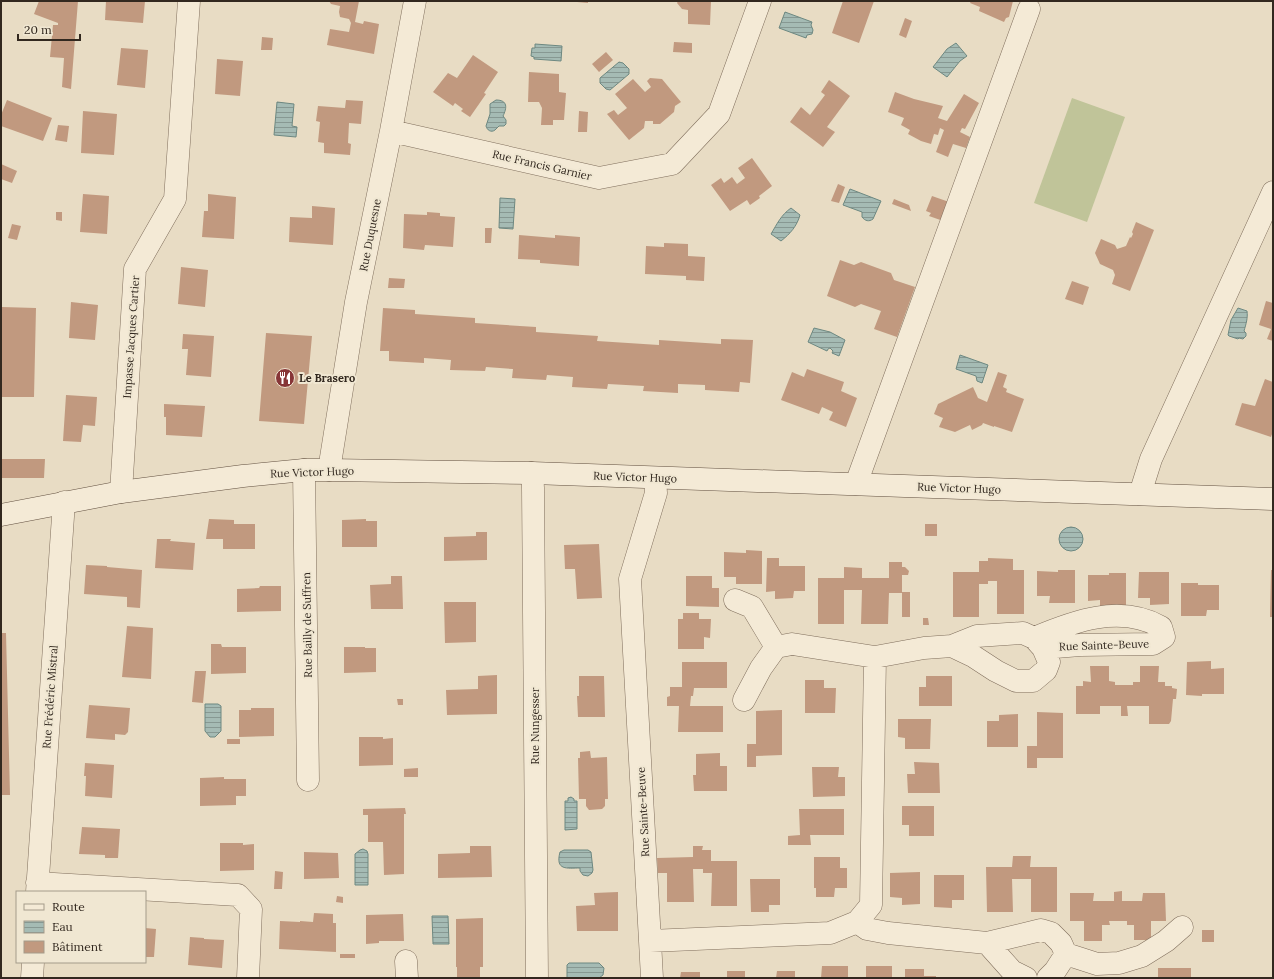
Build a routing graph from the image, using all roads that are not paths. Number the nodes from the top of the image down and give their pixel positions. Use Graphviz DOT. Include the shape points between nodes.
graph roads {
  1 [pos="189,1"];
  2 [pos="415,1"];
  3 [pos="760,1"];
  4 [pos="1029,9"];
  5 [pos="391,131"];
  6 [pos="1273,192"];
  7 [pos="304,470"];
  8 [pos="328,470"];
  9 [pos="532,473"];
  10 [pos="655,478"];
  11 [pos="856,484"];
  12 [pos="121,492"];
  13 [pos="1140,494"];
  14 [pos="1273,499"];
  15 [pos="64,502"];
  16 [pos="1,515"];
  17 [pos="735,600"];
  18 [pos="952,646"];
  19 [pos="776,647"];
  20 [pos="875,657"];
  21 [pos="744,700"];
  22 [pos="308,780"];
  23 [pos="37,887"];
  24 [pos="138,891"];
  25 [pos="146,891"];
  26 [pos="857,922"];
  27 [pos="1182,927"];
  28 [pos="650,941"];
  29 [pos="986,943"];
  30 [pos="1066,954"];
  31 [pos="33,963"];
  32 [pos="32,978"];
  33 [pos="248,978"];
  34 [pos="537,978"];
  35 [pos="652,978"];
  36 [pos="1026,978"];
  37 [pos="1048,978"];
  1 -- 12 [label="street, Impasse Jacques Cartier" via="175,199 135,269"];
  2 -- 5 [label="street, Rue Duquesne"];
  3 -- 5 [label="street, Rue Francis Garnier" via="719,114 672,164 599,178"];
  4 -- 11 [label="street"];
  5 -- 8 [label="street, Rue Duquesne" via="356,302"];
  6 -- 13 [label="street" via="1151,459"];
  7 -- 8 [label="street, Rue Victor Hugo"];
  7 -- 12 [label="street, Rue Victor Hugo"];
  7 -- 22 [label="street, Rue Bailly de Suffren"];
  8 -- 9 [label="street, Rue Victor Hugo"];
  9 -- 10 [label="street, Rue Victor Hugo"];
  9 -- 34 [label="street, Rue Nungesser"];
  10 -- 11 [label="street, Rue Victor Hugo"];
  10 -- 28 [label="street, Rue Sainte-Beuve" via="656,493 630,579"];
  11 -- 13 [label="street, Rue Victor Hugo"];
  12 -- 15 [label="street, Rue Victor Hugo"];
  13 -- 14 [label="street, Rue Victor Hugo"];
  15 -- 16 [label="street, Rue Victor Hugo"];
  15 -- 23 [label="street, Rue Frédéric Mistral"];
  17 -- 19 [label="street" via="752,607"];
  18 -- 18 [label="street, Rue Sainte-Beuve" via="1016,681 1033,681 1046,670 1049,662 1039,643 1023,632 978,636"];
  18 -- 20 [label="street, Rue Sainte-Beuve"];
  19 -- 20 [label="street, Rue Sainte-Beuve" via="792,644"];
  19 -- 21 [label="street"];
  20 -- 26 [label="street" via="871,905"];
  23 -- 24 [label="street"];
  25 -- 33 [label="street" via="238,895 251,909"];
  26 -- 28 [label="street" via="830,933"];
  26 -- 29 [label="street" via="867,929 888,933"];
  27 -- 30 [label="street" via="1142,956 1119,962 1097,964"];
  28 -- 35 [label="street, Rue Sainte-Beuve"];
  29 -- 30 [label="street" via="1041,930 1052,933"];
  29 -- 36 [label="street" via="1012,971"];
  30 -- 37 [label="street" via="1056,971"];
  31 -- 32 [label="street"];
}
